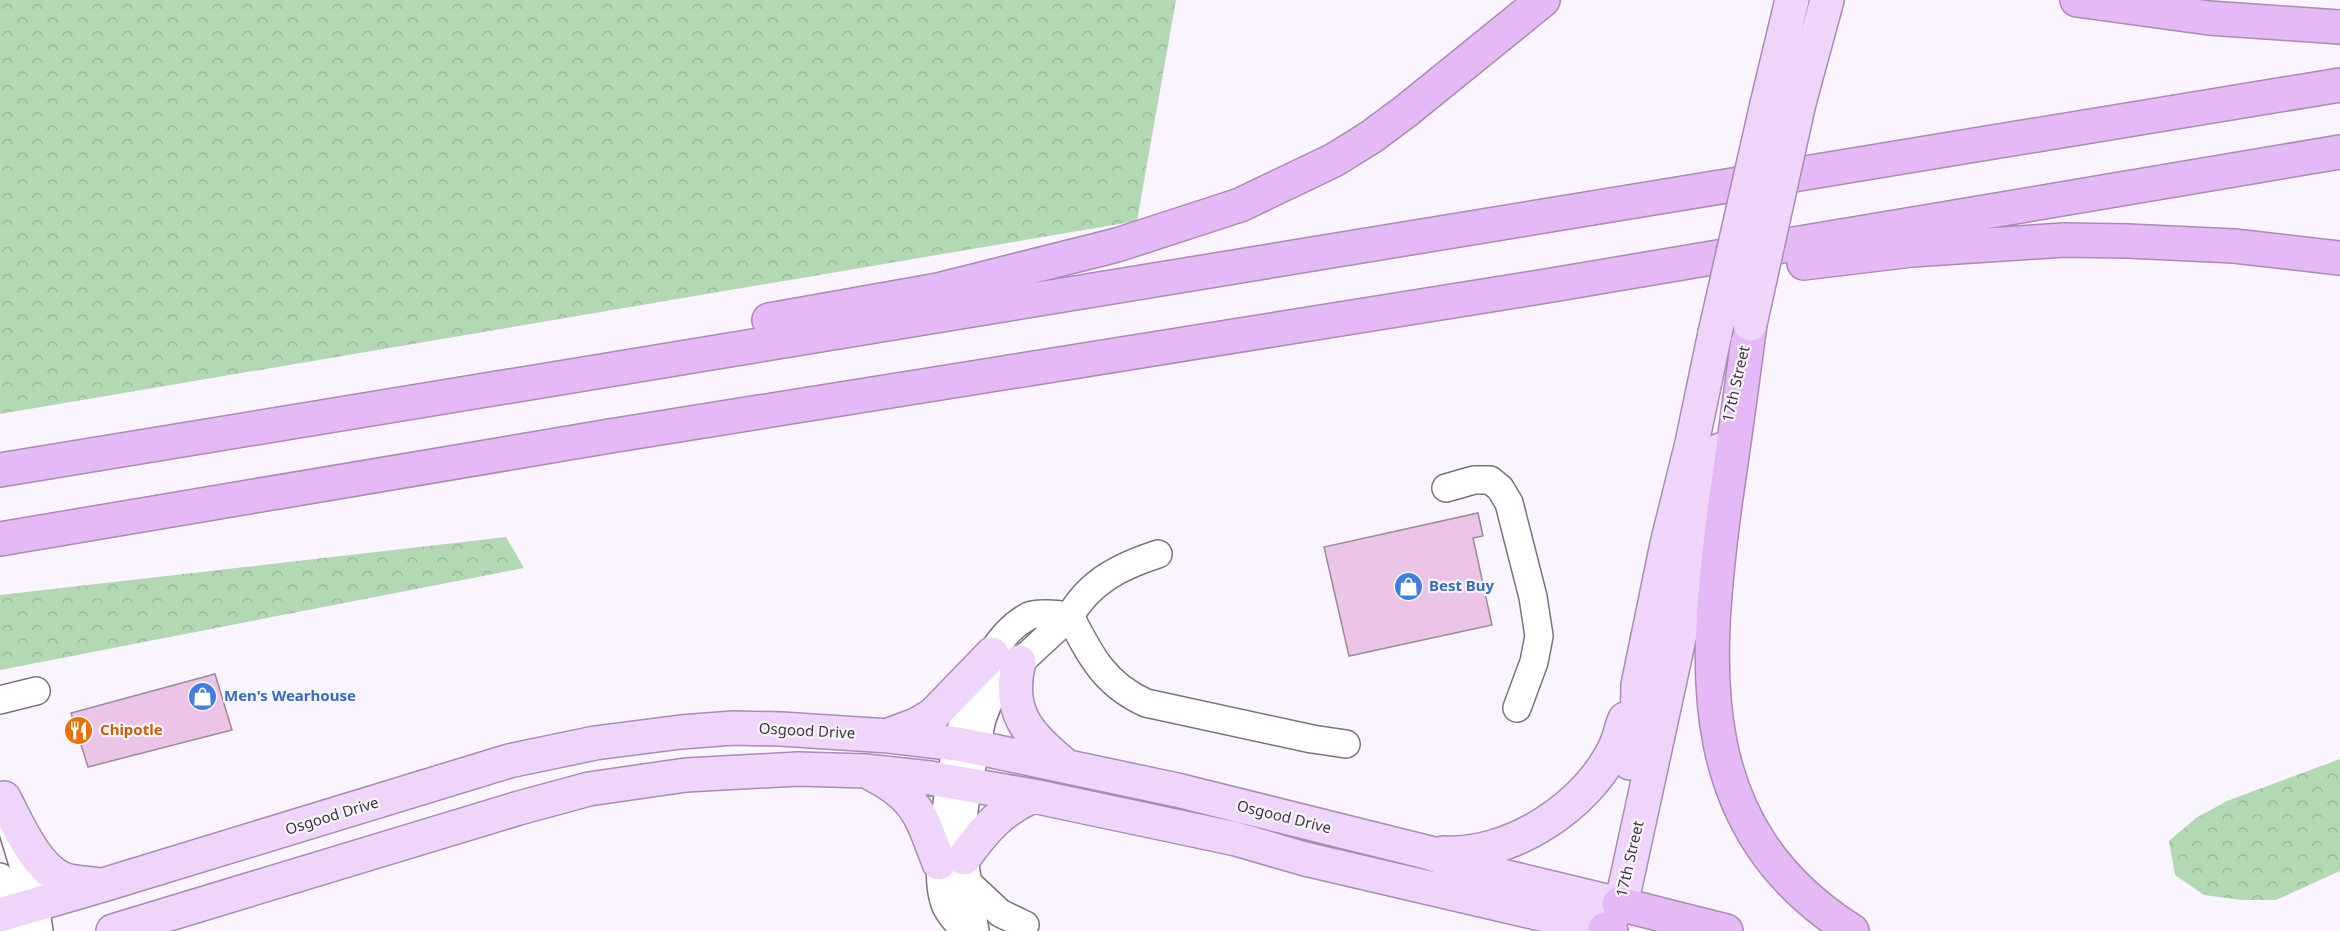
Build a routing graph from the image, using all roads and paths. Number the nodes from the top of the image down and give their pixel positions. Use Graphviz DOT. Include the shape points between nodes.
graph roads {
  1 [pos="1528,0"];
  2 [pos="1543,0"];
  3 [pos="1792,0"];
  4 [pos="1827,0"];
  5 [pos="2077,0"];
  6 [pos="2123,0"];
  7 [pos="2154,10"];
  8 [pos="2340,27"];
  9 [pos="1440,82"];
  10 [pos="2340,85"];
  11 [pos="1783,104"];
  12 [pos="2340,152"];
  13 [pos="2340,258"];
  14 [pos="1546,286"];
  15 [pos="1750,324"];
  16 [pos="261,427"];
  17 [pos="0,470"];
  18 [pos="1446,488"];
  19 [pos="0,539"];
  20 [pos="1158,554"];
  21 [pos="1070,615"];
  22 [pos="1005,658"];
  23 [pos="1638,686"];
  24 [pos="36,691"];
  25 [pos="0,700"];
  26 [pos="1516,708"];
  27 [pos="889,736"];
  28 [pos="1346,744"];
  29 [pos="967,746"];
  30 [pos="1069,768"];
  31 [pos="865,771"];
  32 [pos="959,783"];
  33 [pos="2,792"];
  34 [pos="1033,796"];
  35 [pos="1430,853"];
  36 [pos="957,868"];
  37 [pos="0,877"];
  38 [pos="103,885"];
  39 [pos="945,903"];
  40 [pos="1609,916"];
  41 [pos="20,919"];
  42 [pos="1017,928"];
  43 [pos="113,931"];
  44 [pos="935,931"];
  45 [pos="965,931"];
  46 [pos="975,931"];
  47 [pos="1726,931"];
  48 [pos="1852,931"];
  1 -- 9 [label="highway"];
  2 -- 9 [label="highway"];
  3 -- 11 [label="main road, 17th Street"];
  4 -- 11 [label="main road, 17th Street"];
  5 -- 7 [label="highway"];
  6 -- 7 [label="highway"];
  7 -- 8 [label="highway" via="2261,23"];
  9 -- 16 [label="highway" via="1334,160 1240,205 1117,245 938,290 446,382"];
  10 -- 16 [label="highway"];
  11 -- 15 [label="main road, 17th Street, bridge"];
  11 -- 23 [label="main road, 17th Street, bridge" via="1715,333"];
  12 -- 14 [label="highway"];
  13 -- 14 [label="highway" via="2234,246 2064,240 1912,250"];
  14 -- 19 [label="highway" via="610,436"];
  15 -- 40 [label="main road, 17th Street" via="1627,875"];
  15 -- 48 [label="highway" via="1714,590 1715,719 1731,786 1768,857 1805,897"];
  16 -- 17 [label="highway"];
  18 -- 26 [label="lane" via="1490,480 1509,503 1539,636 1534,662"];
  20 -- 21 [label="lane" via="1131,563 1100,581 1080,598"];
  21 -- 22 [label="lane" via="1031,615 1012,630"];
  21 -- 28 [label="lane" via="1095,662 1126,694 1146,703"];
  22 -- 27 [label="main road" via="933,715"];
  22 -- 29 [label="lane" via="1004,677"];
  22 -- 30 [label="main road" via="1014,681 1018,712 1027,729"];
  23 -- 35 [label="main road" via="1616,746 1572,802 1554,817 1511,842 1456,854"];
  23 -- 40 [label="main road, 17th Street" via="1637,733"];
  24 -- 25 [label="lane"];
  27 -- 29 [label="main road, Osgood Drive"];
  27 -- 38 [label="main road, Osgood Drive" via="733,728 595,743 509,761"];
  29 -- 30 [label="main road, Osgood Drive"];
  29 -- 32 [label="lane"];
  30 -- 35 [label="main road, Osgood Drive" via="1177,790"];
  31 -- 32 [label="main road"];
  31 -- 36 [label="main road" via="894,785 910,801 925,828"];
  31 -- 43 [label="main road" via="737,771 589,789"];
  32 -- 34 [label="main road"];
  32 -- 36 [label="lane"];
  33 -- 38 [label="main road" via="29,843 50,870 65,880"];
  33 -- 41 [label="lane"];
  34 -- 36 [label="main road" via="1002,813 978,837"];
  34 -- 40 [label="main road" via="1236,839 1305,859"];
  35 -- 40 [label="main road, Osgood Drive"];
  36 -- 39 [label="lane"];
  36 -- 42 [label="lane"];
  36 -- 46 [label="lane"];
  37 -- 41 [label="lane"];
  38 -- 41 [label="main road, Osgood Drive"];
  39 -- 44 [label="lane"];
  39 -- 45 [label="lane"];
  40 -- 47 [label="highway"];
}
